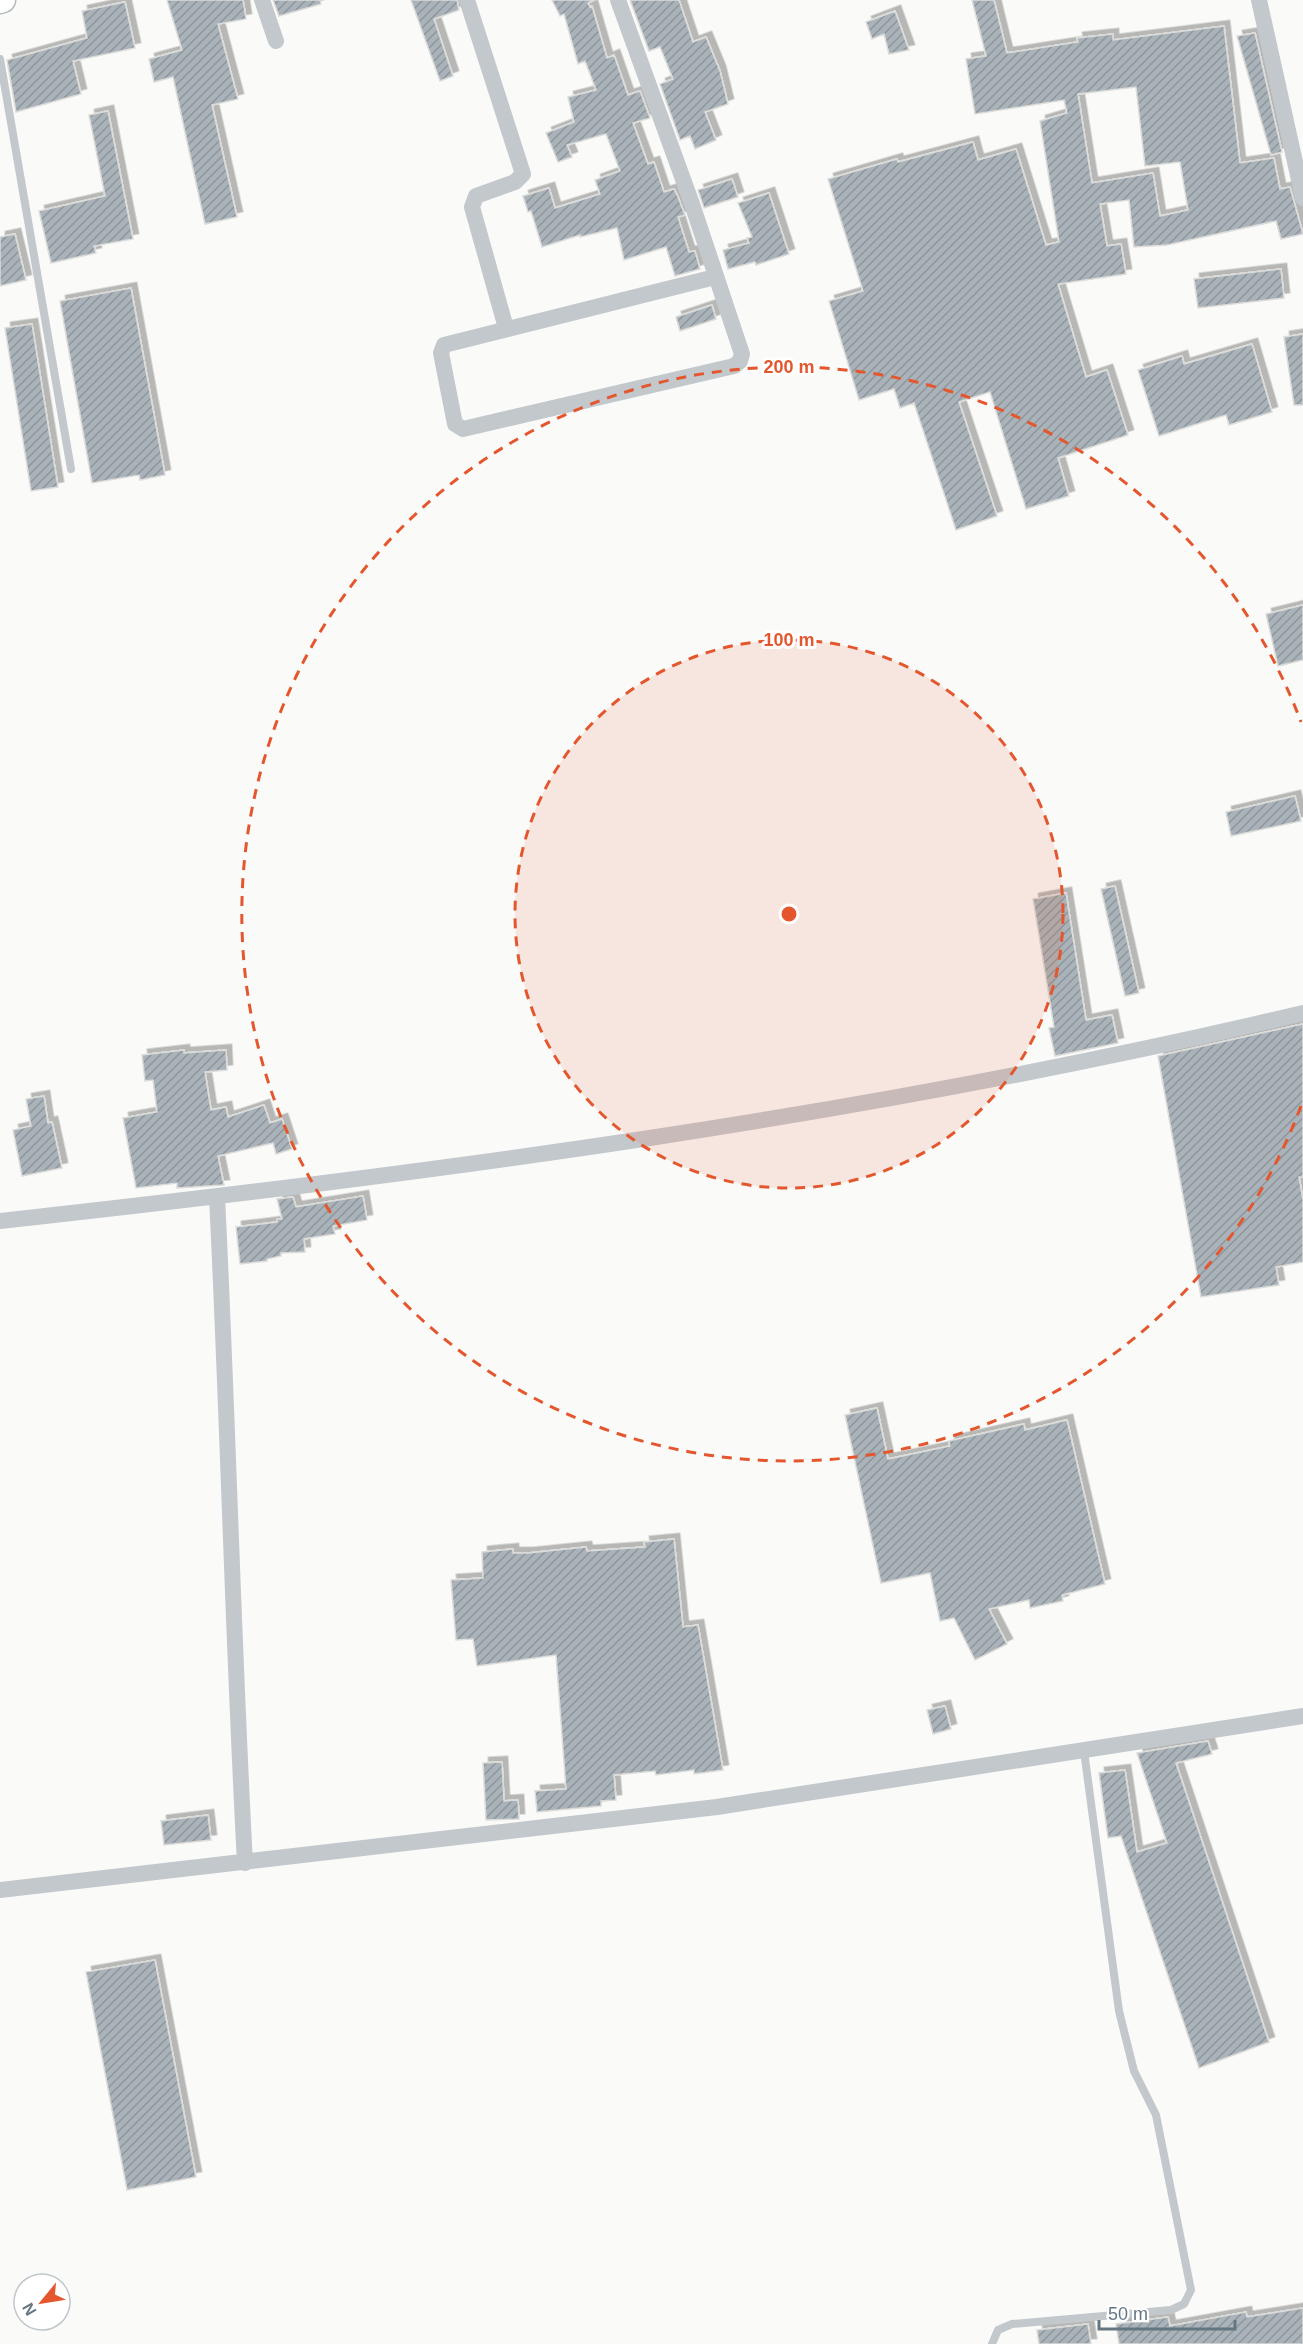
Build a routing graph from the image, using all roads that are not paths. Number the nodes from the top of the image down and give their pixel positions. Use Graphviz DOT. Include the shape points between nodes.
graph roads {
  1 [pos="262,0"];
  2 [pos="467,0"];
  3 [pos="618,0"];
  4 [pos="1259,0"];
  5 [pos="276,41"];
  6 [pos="0,59"];
  7 [pos="1303,198"];
  8 [pos="715,277"];
  9 [pos="506,328"];
  10 [pos="71,469"];
  11 [pos="1303,1013"];
  12 [pos="217,1197"];
  13 [pos="0,1221"];
  14 [pos="1303,1716"];
  15 [pos="1084,1751"];
  16 [pos="245,1863"];
  17 [pos="0,1890"];
  18 [pos="992,2344"];
  1 -- 5 [label="street"];
  2 -- 9 [label="street" via="523,174 515,182 476,196 472,207"];
  3 -- 8 [label="street"];
  4 -- 7 [label="street"];
  6 -- 10 [label="lane"];
  8 -- 9 [label="street"];
  8 -- 9 [label="street" via="742,354 741,362 458,428 441,353 444,345"];
  11 -- 12 [label="street" via="832,1110"];
  12 -- 13 [label="street"];
  12 -- 16 [label="street"];
  14 -- 15 [label="street"];
  15 -- 16 [label="street" via="717,1807"];
  15 -- 18 [label="lane" via="1119,2012 1134,2072 1156,2115 1191,2290 1184,2304 1171,2310 1012,2324 998,2330"];
  16 -- 17 [label="street"];
}
